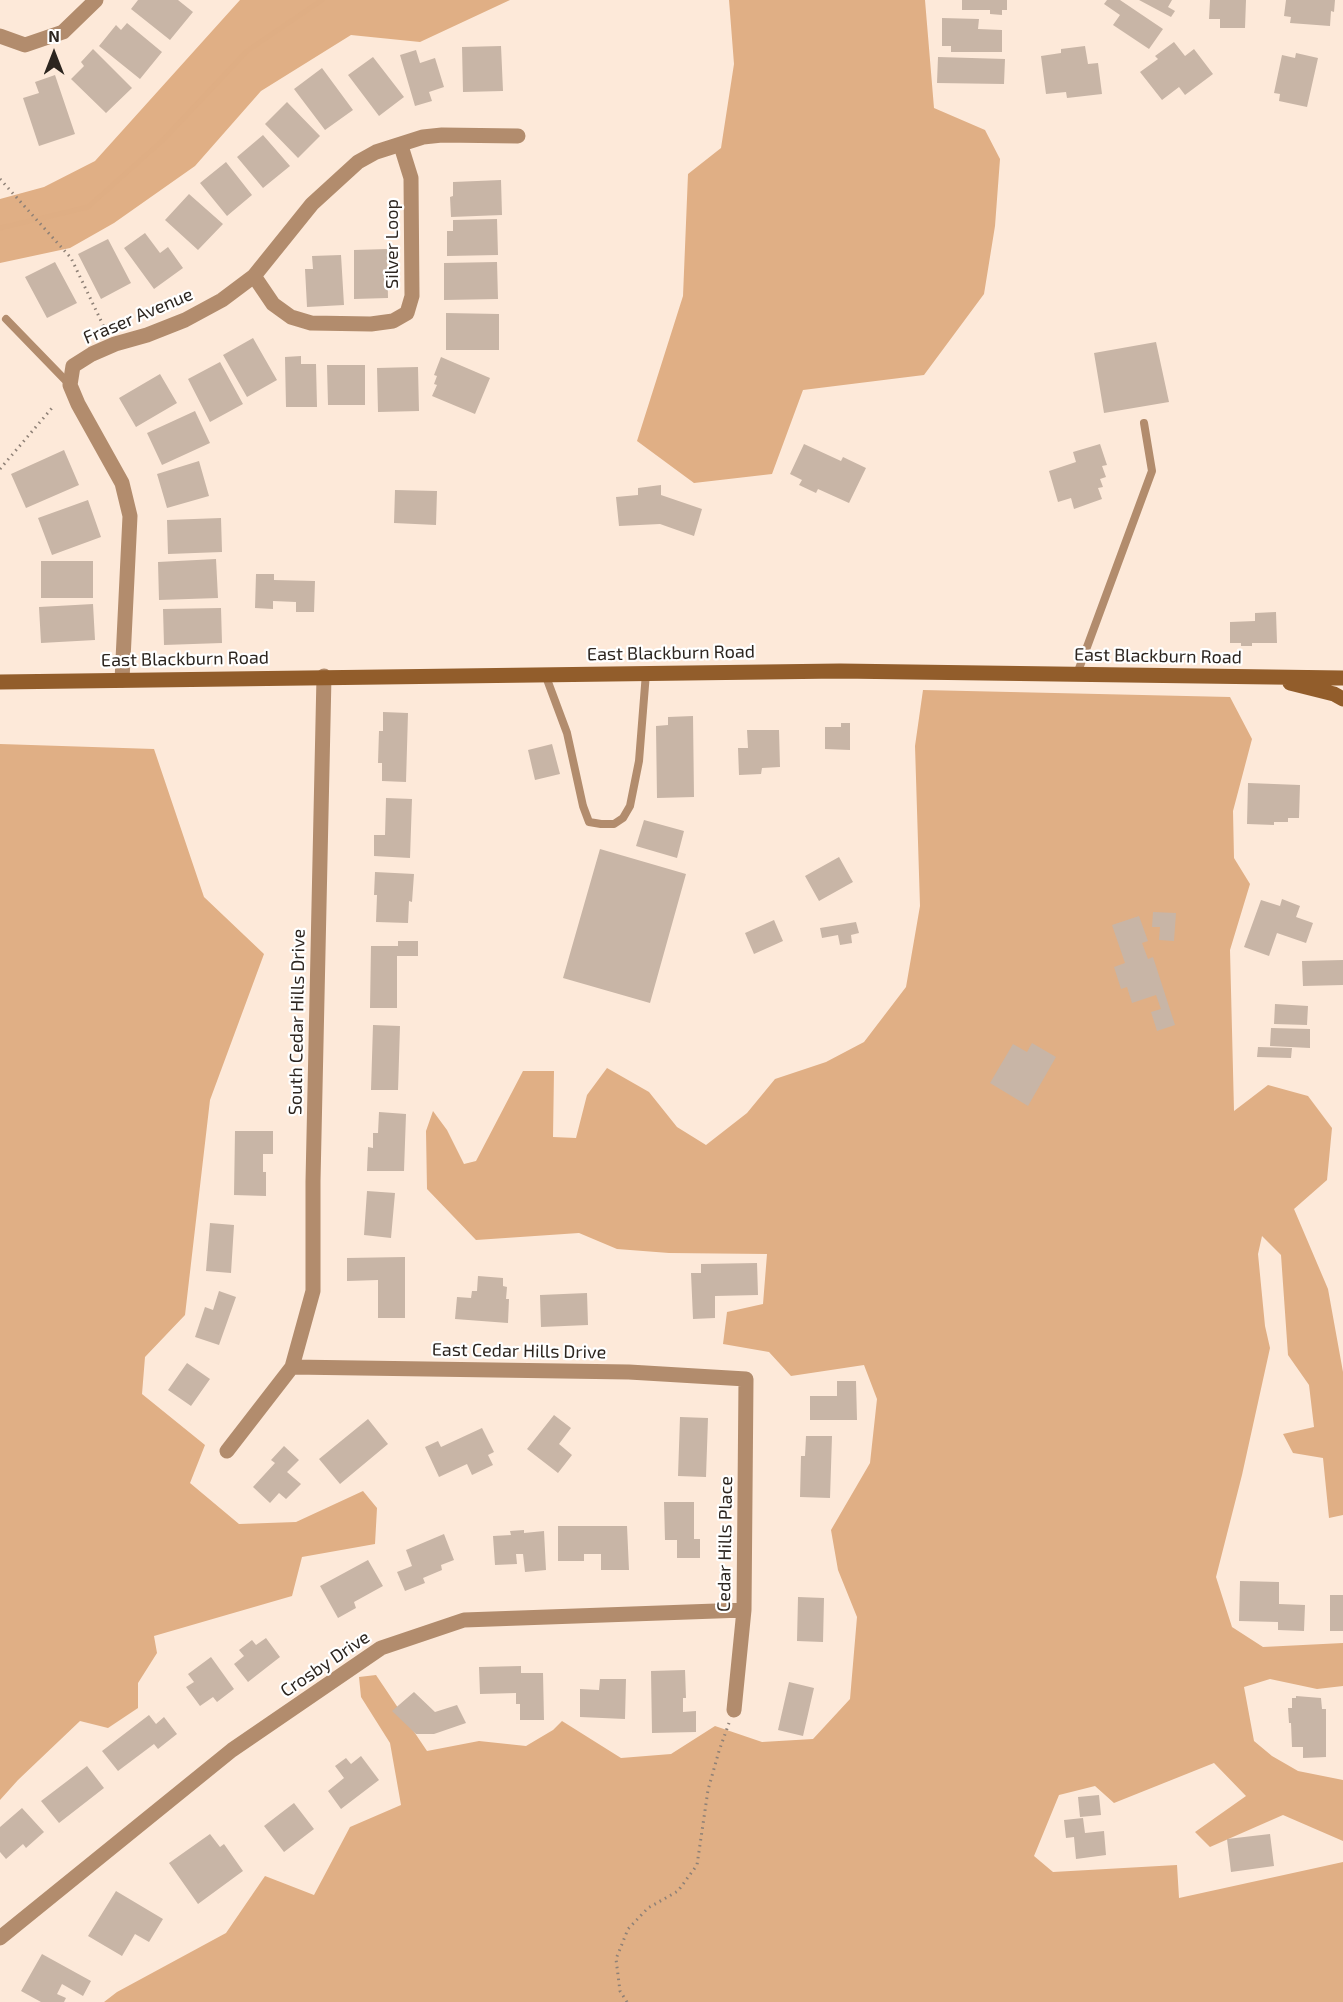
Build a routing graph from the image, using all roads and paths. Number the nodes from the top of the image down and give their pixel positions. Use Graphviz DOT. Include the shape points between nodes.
graph roads {
  1 [pos="96,0"];
  2 [pos="0,36"];
  3 [pos="518,136"];
  4 [pos="400,146"];
  5 [pos="0,179"];
  6 [pos="254,276"];
  7 [pos="6,319"];
  8 [pos="104,327"];
  9 [pos="70,385"];
  10 [pos="52,408"];
  11 [pos="1144,423"];
  12 [pos="0,469"];
  13 [pos="646,673"];
  14 [pos="545,674"];
  15 [pos="1077,674"];
  16 [pos="324,676"];
  17 [pos="1267,677"];
  18 [pos="1343,678"];
  19 [pos="122,680"];
  20 [pos="0,682"];
  21 [pos="1343,699"];
  22 [pos="292,1366"];
  23 [pos="746,1379"];
  24 [pos="227,1451"];
  25 [pos="744,1610"];
  26 [pos="734,1710"];
  27 [pos="0,1938"];
  28 [pos="627,2002"];
  1 -- 2 [label="street" via="63,32 25,45"];
  3 -- 4 [label="street, Fraser Avenue" via="442,135"];
  4 -- 6 [label="street, Fraser Avenue" via="358,162 312,204"];
  4 -- 6 [label="street, Silver Loop" via="411,178 412,296 407,313 393,321 371,324 311,323 291,317 273,304"];
  5 -- 8 [label="path" via="71,258"];
  6 -- 9 [label="street, Fraser Avenue" via="222,300 185,320 92,354 74,366"];
  7 -- 9 [label="lane"];
  9 -- 19 [label="street" via="122,483 130,516"];
  10 -- 12 [label="path"];
  11 -- 15 [label="lane" via="1152,471"];
  13 -- 14 [label="street, East Blackburn Road"];
  13 -- 14 [label="lane" via="639,760 630,806 614,824 589,822 567,733"];
  13 -- 15 [label="street, East Blackburn Road" via="840,670"];
  14 -- 16 [label="street, East Blackburn Road"];
  15 -- 17 [label="street, East Blackburn Road"];
  16 -- 19 [label="street, East Blackburn Road"];
  16 -- 22 [label="street, South Cedar Hills Drive" via="314,1291"];
  17 -- 18 [label="street, East Blackburn Road"];
  17 -- 21 [label="street"];
  19 -- 20 [label="street, East Blackburn Road"];
  22 -- 23 [label="street, East Cedar Hills Drive" via="629,1372"];
  22 -- 24 [label="street"];
  23 -- 25 [label="street, Cedar Hills Place"];
  25 -- 26 [label="street, Cedar Hills Place"];
  25 -- 27 [label="street, Crosby Drive" via="464,1620 381,1648 232,1750"];
  26 -- 28 [label="path" via="708,1790 697,1865 678,1891 648,1908 628,1929 616,1959 620,1991"];
}
